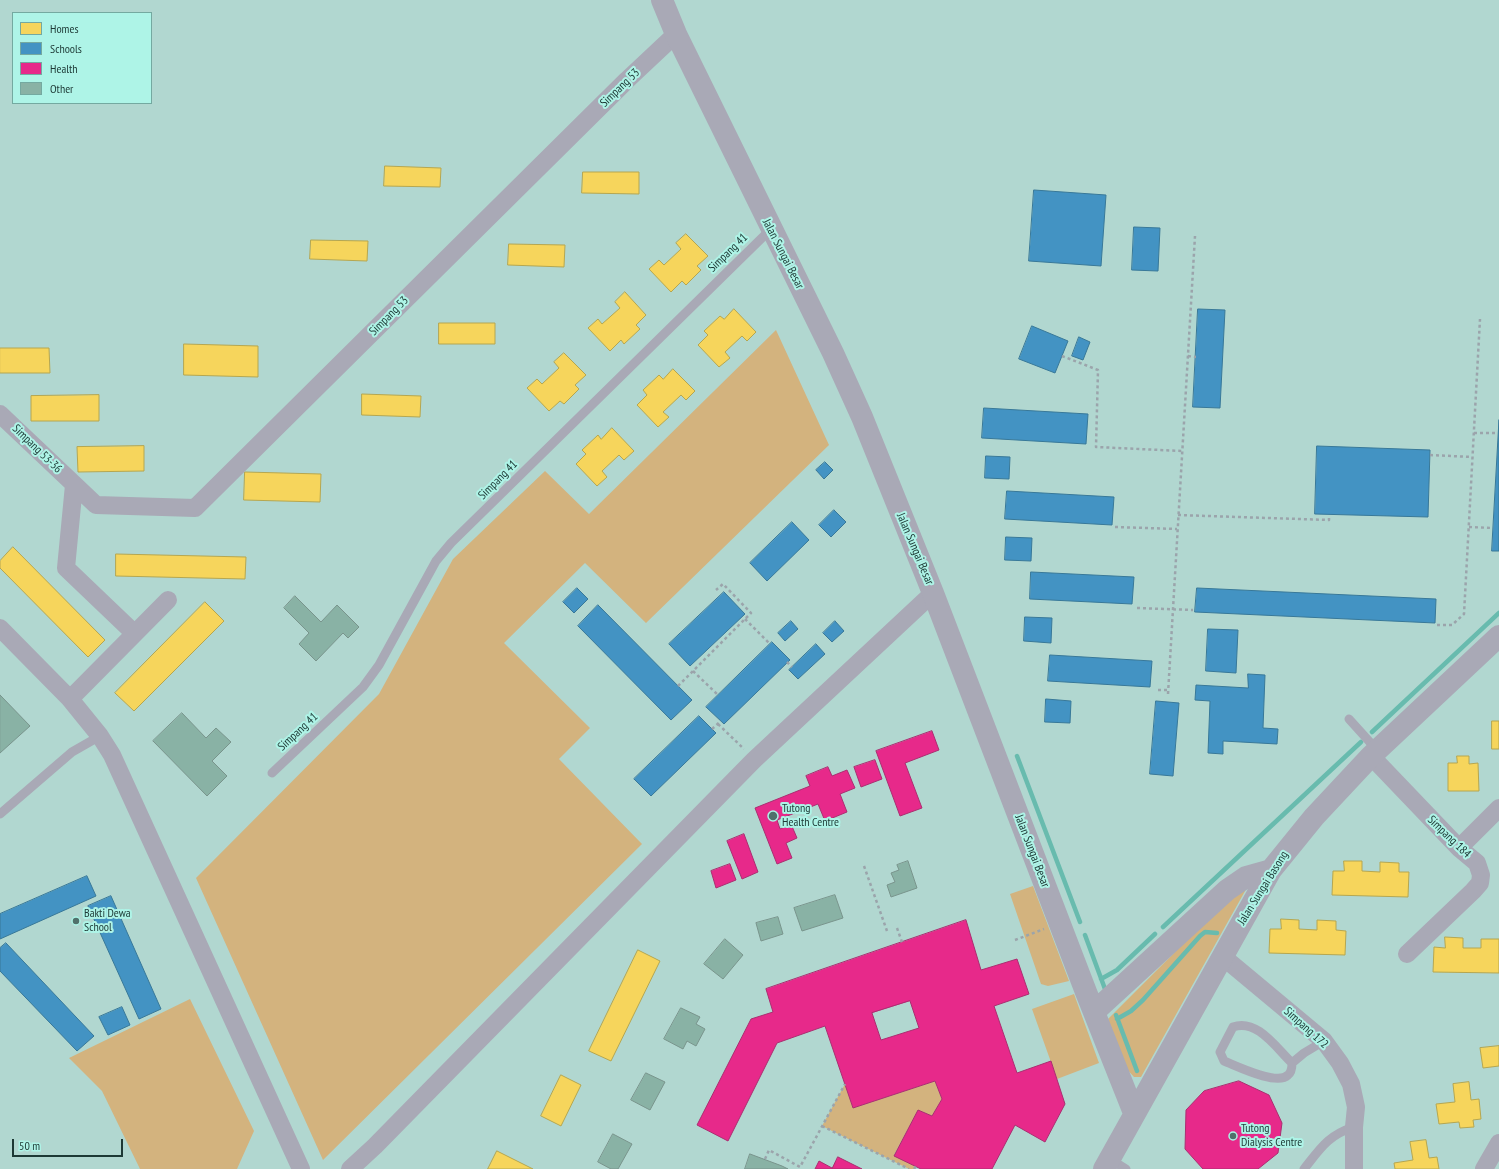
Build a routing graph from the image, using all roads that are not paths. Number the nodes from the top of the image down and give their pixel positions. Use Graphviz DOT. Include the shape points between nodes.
graph roads {
  1 [pos="662,0"];
  2 [pos="676,34"];
  3 [pos="770,229"];
  4 [pos="0,414"];
  5 [pos="74,485"];
  6 [pos="933,593"];
  7 [pos="168,600"];
  8 [pos="0,628"];
  9 [pos="134,633"];
  10 [pos="1499,636"];
  11 [pos="70,699"];
  12 [pos="1349,719"];
  13 [pos="100,736"];
  14 [pos="1374,753"];
  15 [pos="272,773"];
  16 [pos="1499,808"];
  17 [pos="0,814"];
  18 [pos="1458,848"];
  19 [pos="1271,870"];
  20 [pos="1407,954"];
  21 [pos="1222,956"];
  22 [pos="1094,1012"];
  23 [pos="1324,1041"];
  24 [pos="1292,1063"];
  25 [pos="1134,1113"];
  26 [pos="1354,1127"];
  27 [pos="1499,1143"];
  28 [pos="1113,1166"];
  29 [pos="301,1169"];
  30 [pos="350,1169"];
  31 [pos="1304,1169"];
  32 [pos="1354,1169"];
  33 [pos="1484,1169"];
  1 -- 2 [label="street, Jalan Sungai Besar"];
  2 -- 3 [label="street, Jalan Sungai Besar"];
  2 -- 5 [label="street, Simpang 53" via="195,508 96,505"];
  3 -- 6 [label="street, Jalan Sungai Besar" via="840,368"];
  3 -- 15 [label="lane, Simpang 41" via="451,543 436,561 379,665 363,687"];
  4 -- 5 [label="street, Simpang 53-36"];
  5 -- 9 [label="street" via="66,568"];
  6 -- 22 [label="street, Jalan Sungai Besar"];
  6 -- 30 [label="street" via="754,760"];
  7 -- 9 [label="street"];
  8 -- 11 [label="street"];
  9 -- 11 [label="street"];
  10 -- 14 [label="street, Jalan Sungai Basong"];
  11 -- 13 [label="street"];
  12 -- 14 [label="lane"];
  13 -- 17 [label="lane" via="72,752"];
  13 -- 29 [label="street" via="112,755 140,815"];
  14 -- 18 [label="street, Simpang 184"];
  14 -- 19 [label="street, Jalan Sungai Basong"];
  16 -- 18 [label="street"];
  18 -- 20 [label="street, Simpang 184" via="1478,863 1480,883"];
  19 -- 21 [label="street, Jalan Sungai Basong"];
  19 -- 22 [label="street" via="1246,877 1227,890"];
  21 -- 23 [label="street, Simpang 172"];
  21 -- 25 [label="street, Jalan Sungai Basong"];
  22 -- 25 [label="street, Jalan Sungai Besar"];
  23 -- 24 [label="lane"];
  23 -- 26 [label="street, Simpang 172" via="1351,1084 1356,1107"];
  24 -- 24 [label="lane" via="1288,1076 1272,1079 1224,1061 1220,1052 1234,1027 1247,1025 1265,1035"];
  25 -- 28 [label="street, Jalan Sungai Basong"];
  26 -- 31 [label="lane" via="1339,1131 1327,1140"];
  26 -- 32 [label="street, Simpang 172"];
  27 -- 33 [label="street"];
}
